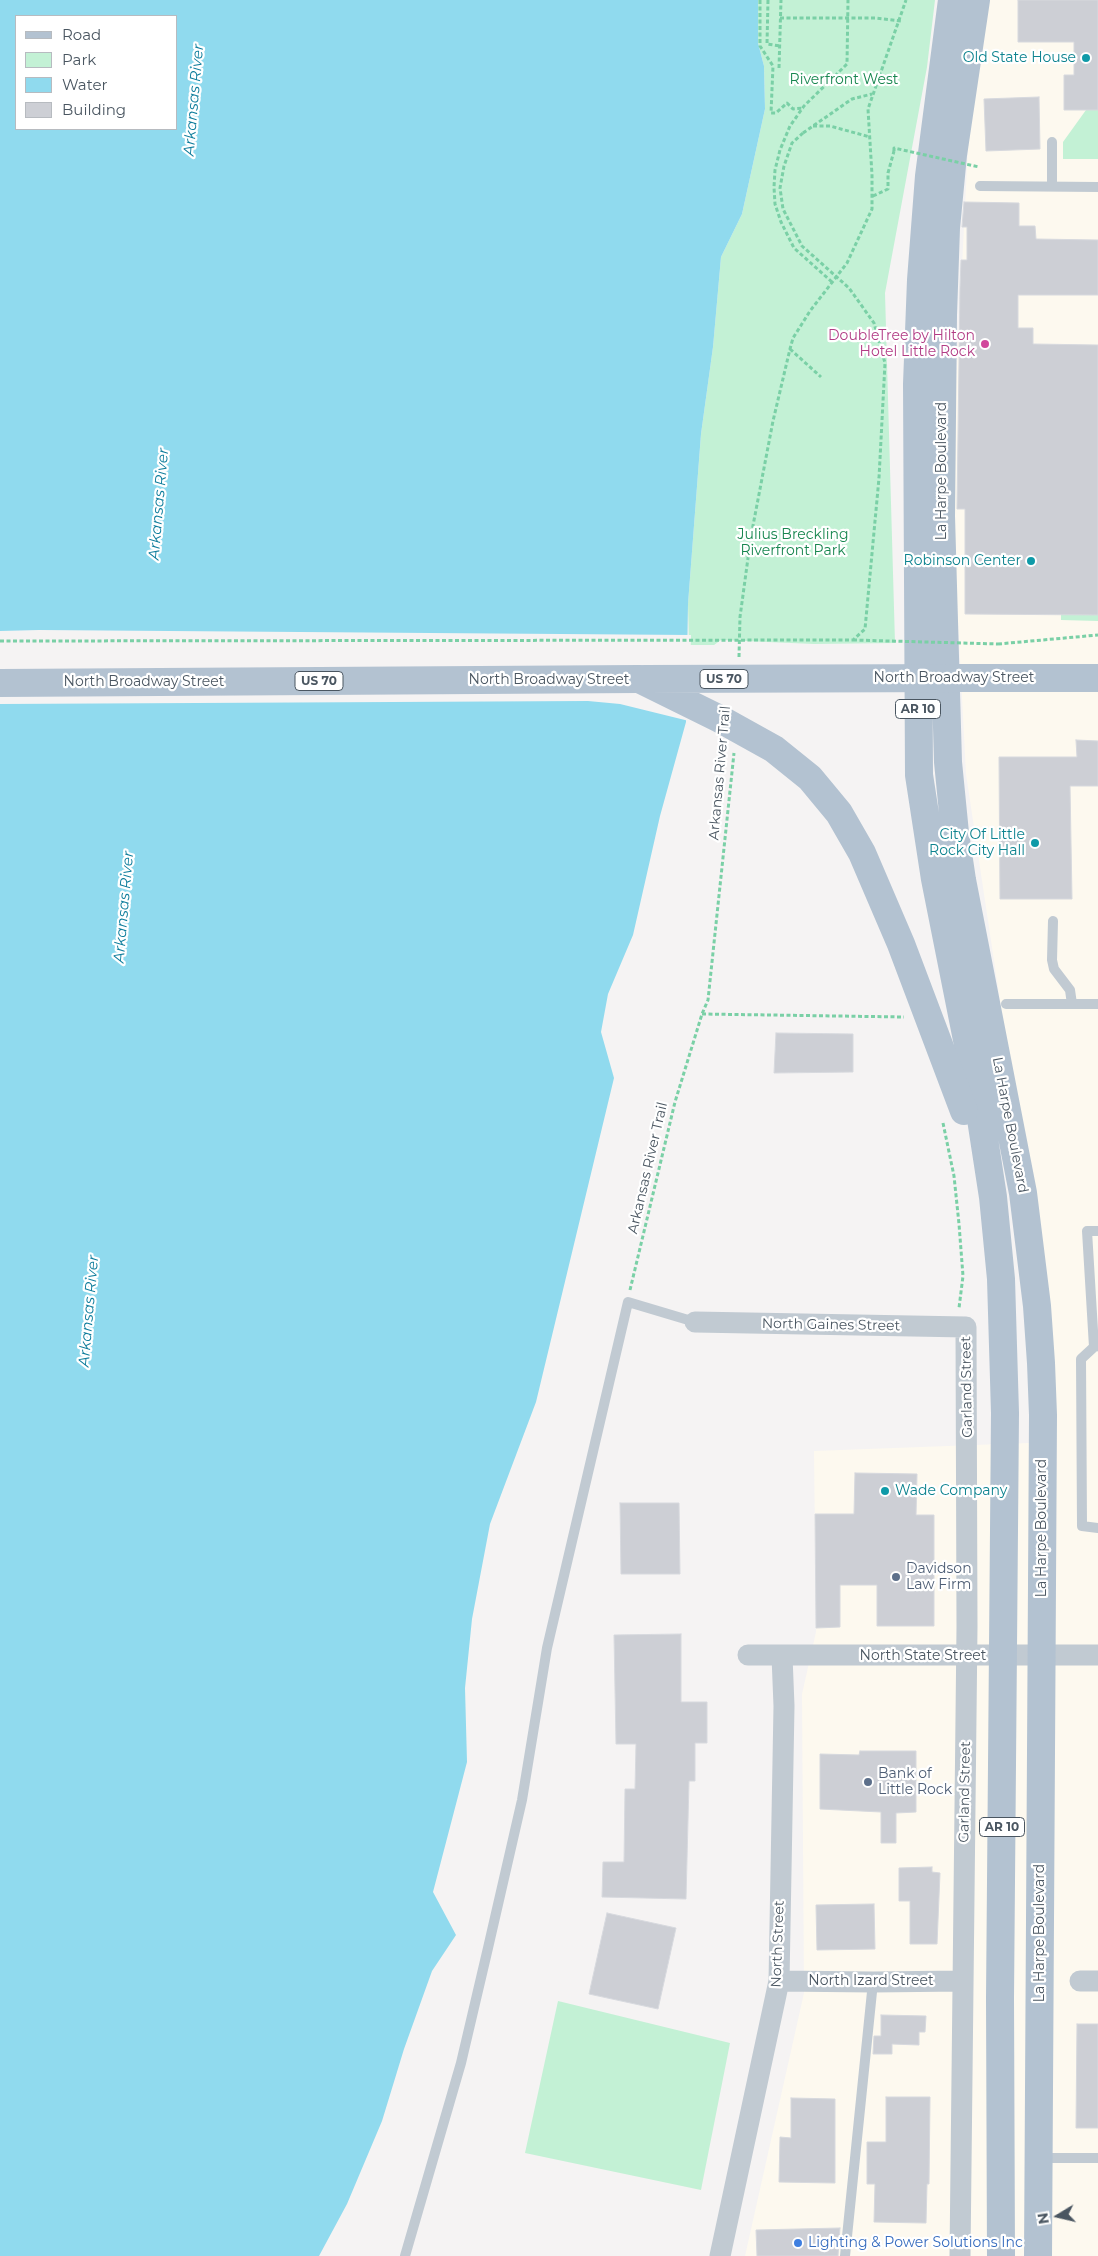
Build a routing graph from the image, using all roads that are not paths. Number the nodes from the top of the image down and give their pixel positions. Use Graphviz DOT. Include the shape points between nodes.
graph roads {
  1 [pos="952,0"];
  2 [pos="976,0"];
  3 [pos="1052,142"];
  4 [pos="980,186"];
  5 [pos="1052,186"];
  6 [pos="1098,187"];
  7 [pos="1098,678"];
  8 [pos="639,679"];
  9 [pos="0,683"];
  10 [pos="1053,920"];
  11 [pos="1006,1004"];
  12 [pos="1072,1004"];
  13 [pos="1098,1004"];
  14 [pos="1098,1230"];
  15 [pos="695,1322"];
  16 [pos="962,1328"];
  17 [pos="1096,1346"];
  18 [pos="1005,1413"];
  19 [pos="1098,1528"];
  20 [pos="748,1655"];
  21 [pos="1042,1655"];
  22 [pos="1098,1655"];
  23 [pos="782,1656"];
  24 [pos="966,1656"];
  25 [pos="1004,1656"];
  26 [pos="779,1981"];
  27 [pos="963,1981"];
  28 [pos="873,1982"];
  29 [pos="1039,2158"];
  30 [pos="1098,2158"];
  31 [pos="405,2256"];
  32 [pos="720,2256"];
  33 [pos="845,2256"];
  34 [pos="960,2256"];
  35 [pos="1001,2256"];
  36 [pos="1038,2256"];
  1 -- 18 [label="main road, La Harpe Boulevard / AR 10" via="929,176 921,289 917,384 919,775 993,1197 1001,1279"];
  2 -- 21 [label="main road, La Harpe Boulevard / AR 10" via="952,155 946,228 942,516 948,762 962,875 1023,1193 1036,1298 1043,1415"];
  3 -- 5 [label="lane"];
  4 -- 5 [label="lane"];
  5 -- 6 [label="lane"];
  7 -- 8 [label="main road, North Broadway Street / US 70, bridge"];
  8 -- 9 [label="main road, North Broadway Street / US 70"];
  8 -- 18 [label="main road, bridge" via="774,749 810,778 839,813 862,853 901,944 980,1215 986,1289"];
  10 -- 12 [label="lane" via="1054,969 1070,990"];
  11 -- 12 [label="lane"];
  12 -- 13 [label="lane"];
  14 -- 17 [label="lane" via="1087,1231"];
  15 -- 16 [label="street, North Gaines Street"];
  15 -- 31 [label="lane" via="628,1302 547,1648 522,1800 488,1948 461,2063"];
  16 -- 24 [label="street, Garland Street"];
  17 -- 19 [label="lane" via="1081,1359 1082,1526"];
  18 -- 25 [label="main road, La Harpe Boulevard / AR 10"];
  20 -- 23 [label="street, North State Street"];
  21 -- 22 [label="street, North State Street"];
  21 -- 25 [label="street, North State Street"];
  21 -- 29 [label="main road, La Harpe Boulevard / AR 10"];
  23 -- 24 [label="street, North State Street"];
  23 -- 26 [label="street, North Street"];
  24 -- 25 [label="street, North State Street"];
  24 -- 27 [label="street, Garland Street"];
  25 -- 35 [label="main road, La Harpe Boulevard / AR 10"];
  26 -- 28 [label="street, North Izard Street"];
  26 -- 32 [label="street, North Street"];
  27 -- 28 [label="street, North Izard Street"];
  27 -- 34 [label="street, Garland Street"];
  28 -- 33 [label="lane"];
  29 -- 30 [label="lane"];
  29 -- 36 [label="main road, La Harpe Boulevard / AR 10"];
}
